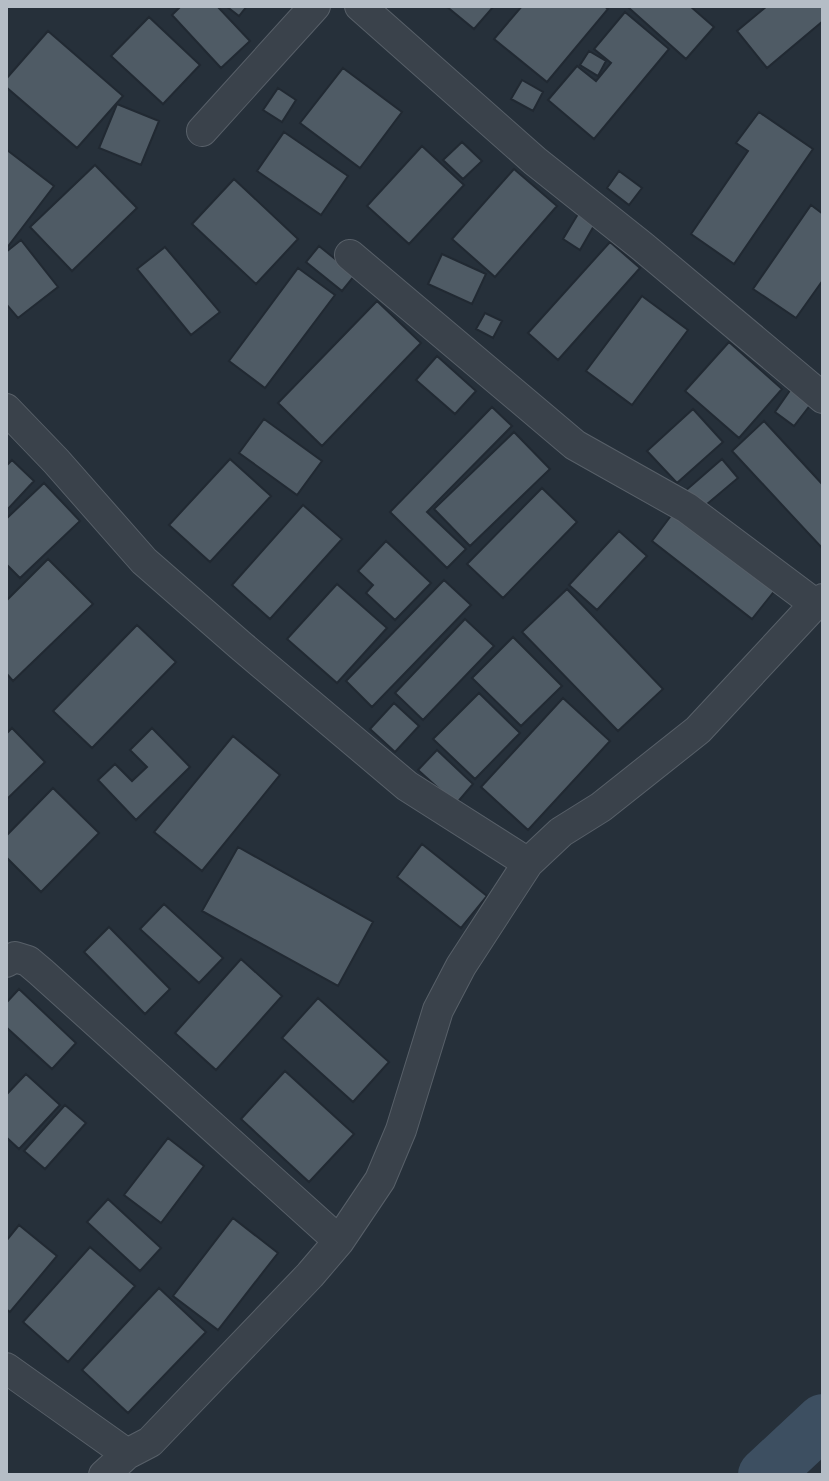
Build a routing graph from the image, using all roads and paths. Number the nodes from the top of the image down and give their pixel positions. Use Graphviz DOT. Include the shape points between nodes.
graph roads {
  1 [pos="315,6"];
  2 [pos="360,6"];
  3 [pos="202,131"];
  4 [pos="350,255"];
  5 [pos="823,398"];
  6 [pos="6,409"];
  7 [pos="819,601"];
  8 [pos="528,863"];
  9 [pos="6,962"];
  10 [pos="339,1241"];
  11 [pos="6,1368"];
  12 [pos="127,1454"];
  13 [pos="104,1475"];
  1 -- 3 [label="street"];
  2 -- 5 [label="street" via="535,161"];
  4 -- 7 [label="street" via="575,445 687,508"];
  6 -- 8 [label="street" via="144,561 407,786"];
  7 -- 8 [label="street" via="698,730 561,832"];
  8 -- 10 [label="street" via="438,1010 380,1180"];
  9 -- 10 [label="street" via="15,957 28,961"];
  10 -- 12 [label="street" via="150,1442"];
  11 -- 12 [label="street"];
  12 -- 13 [label="street"];
}
